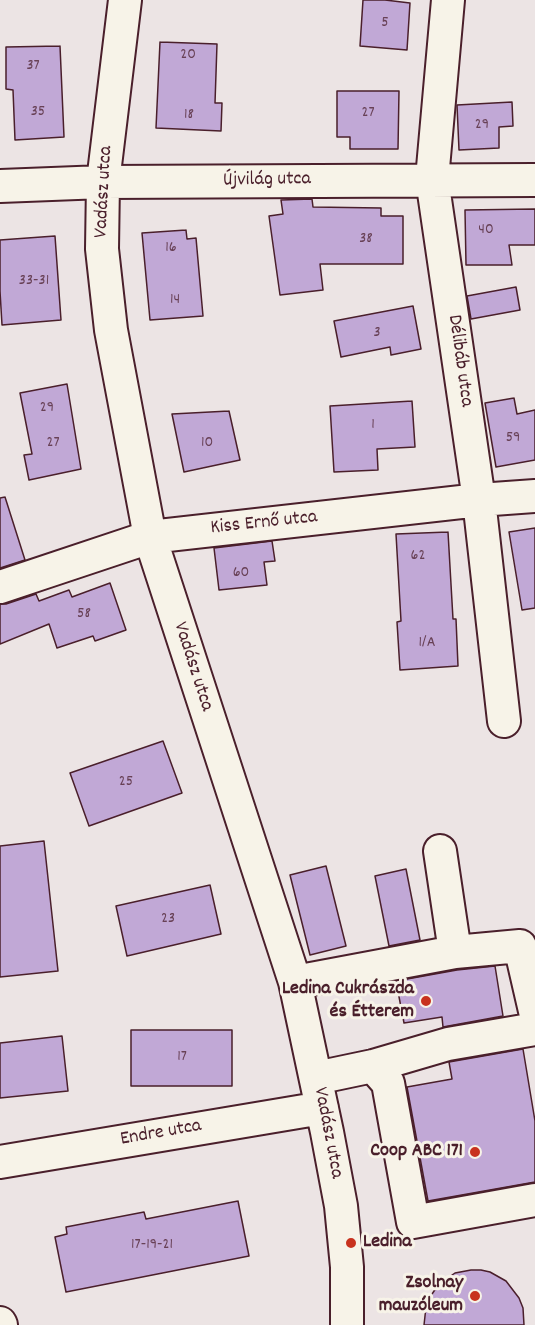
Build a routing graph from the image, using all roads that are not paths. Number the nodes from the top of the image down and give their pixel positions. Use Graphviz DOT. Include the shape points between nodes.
graph roads {
  1 [pos="125,0"];
  2 [pos="448,0"];
  3 [pos="432,179"];
  4 [pos="535,180"];
  5 [pos="103,183"];
  6 [pos="0,186"];
  7 [pos="535,496"];
  8 [pos="479,500"];
  9 [pos="150,537"];
  10 [pos="0,587"];
  11 [pos="504,721"];
  12 [pos="440,851"];
  13 [pos="455,952"];
  14 [pos="295,982"];
  15 [pos="535,1011"];
  16 [pos="535,1029"];
  17 [pos="373,1066"];
  18 [pos="319,1093"];
  19 [pos="0,1162"];
  20 [pos="535,1200"];
  21 [pos="347,1325"];
  1 -- 5 [label="street, Vadász utca"];
  2 -- 3 [label="street, Délibáb utca"];
  3 -- 4 [label="street, Újvilág utca"];
  3 -- 5 [label="street, Újvilág utca"];
  3 -- 8 [label="street, Délibáb utca"];
  5 -- 6 [label="street, Újvilág utca"];
  5 -- 9 [label="street, Vadász utca" via="102,249 111,330"];
  7 -- 8 [label="street, Kiss Ernő utca"];
  8 -- 9 [label="street, Kiss Ernő utca"];
  8 -- 11 [label="street, Délibáb utca"];
  9 -- 10 [label="street, Kiss Ernő utca"];
  9 -- 14 [label="street, Vadász utca"];
  12 -- 13 [label="street"];
  13 -- 14 [label="street"];
  13 -- 15 [label="street" via="520,945"];
  14 -- 18 [label="street, Vadász utca"];
  16 -- 17 [label="street, Endre utca" via="448,1044"];
  17 -- 18 [label="street, Endre utca"];
  17 -- 20 [label="street" via="388,1083 413,1222"];
  18 -- 19 [label="street, Endre utca"];
  18 -- 21 [label="street, Vadász utca" via="341,1206"];
}
